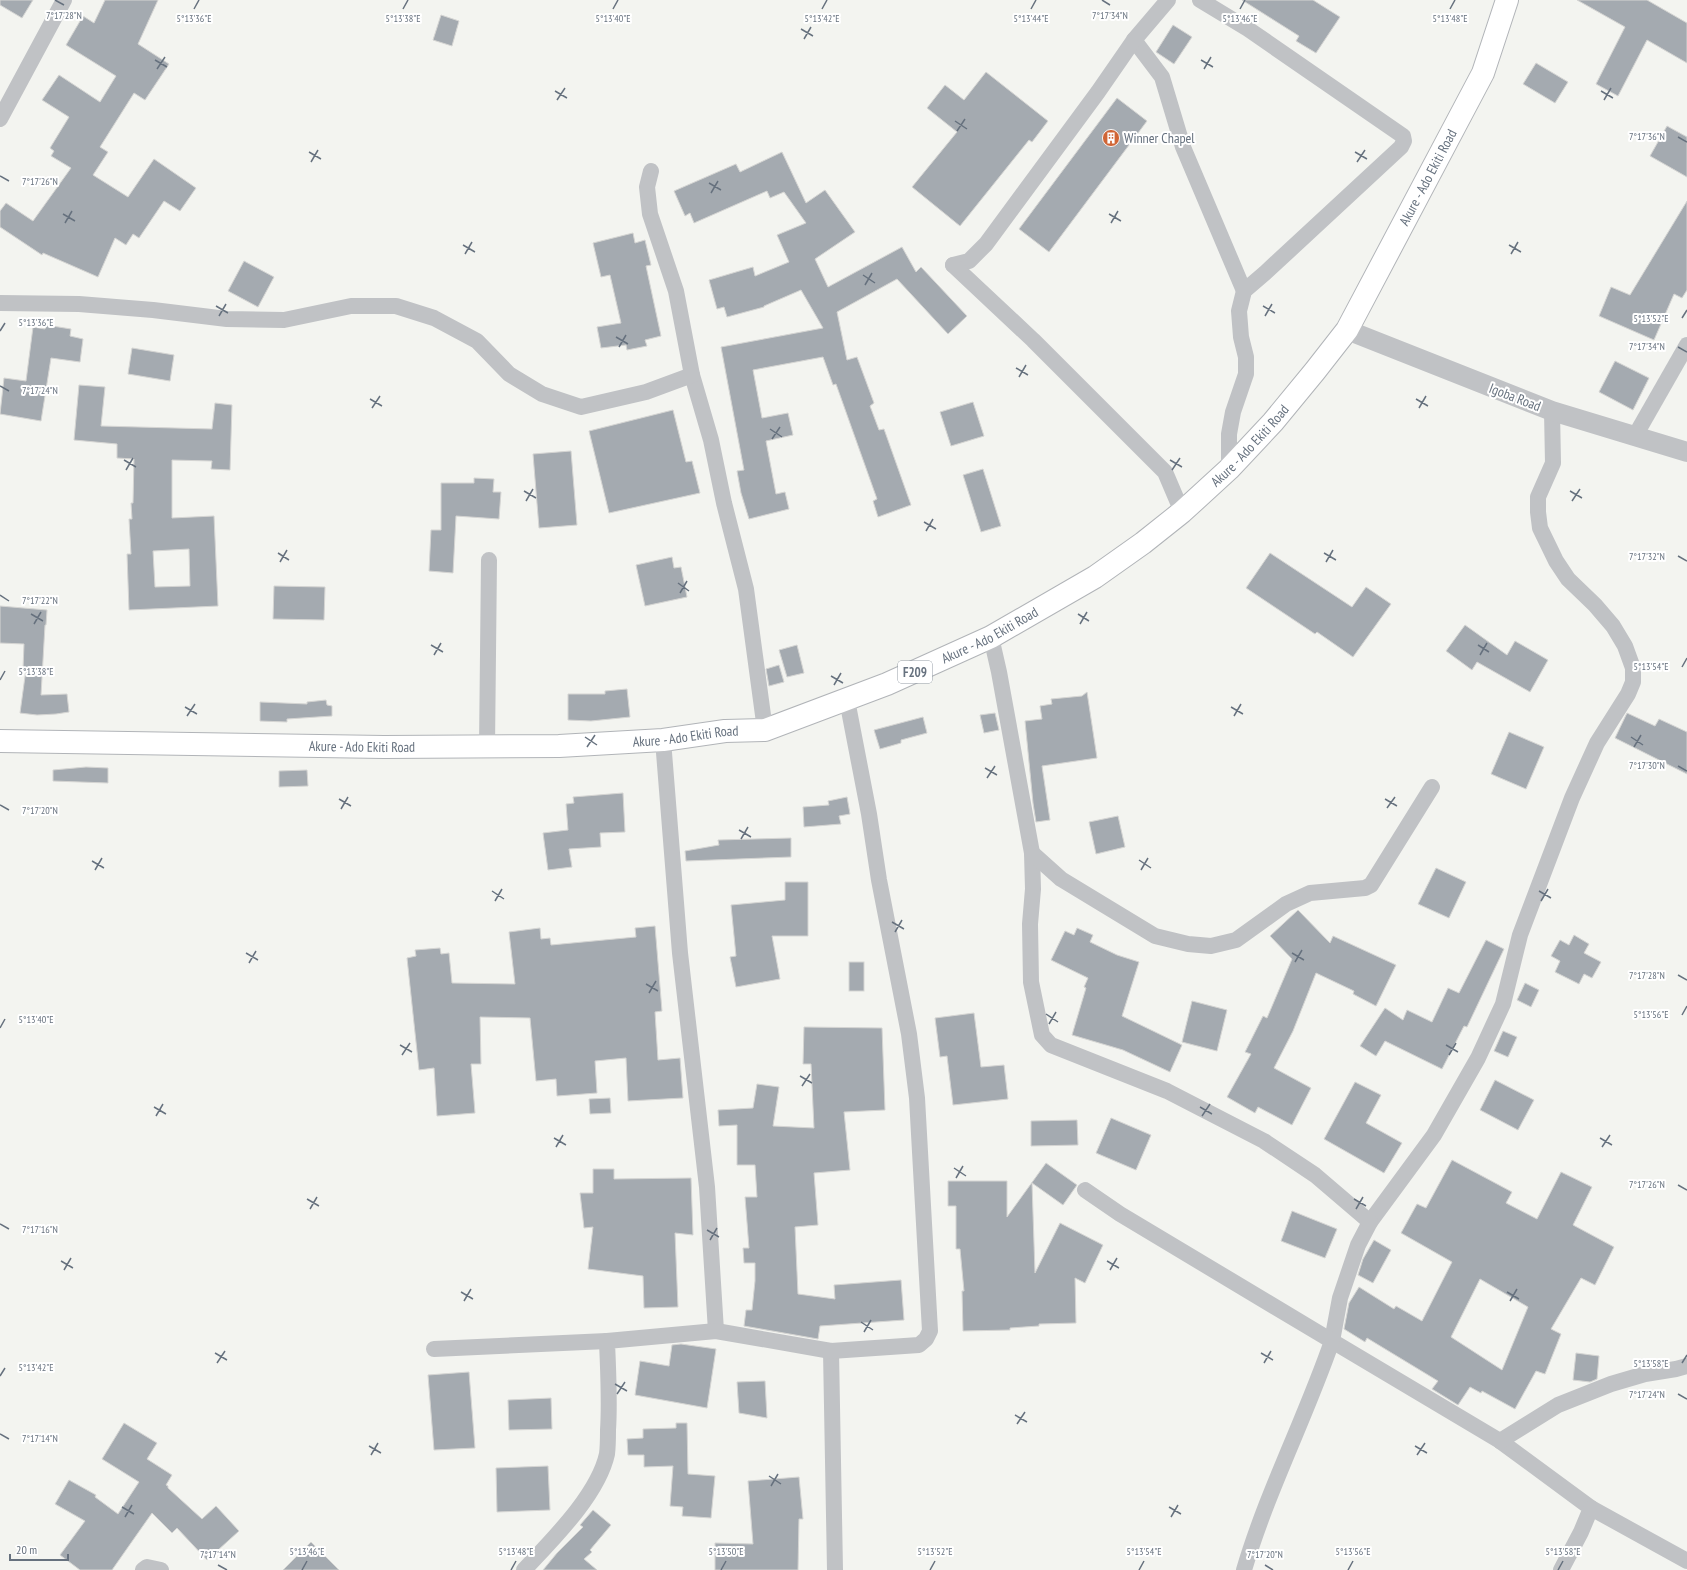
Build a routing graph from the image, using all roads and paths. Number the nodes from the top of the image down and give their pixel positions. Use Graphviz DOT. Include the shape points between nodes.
graph roads {
  1 [pos="64,0"];
  2 [pos="1168,0"];
  3 [pos="1200,0"];
  4 [pos="1506,0"];
  5 [pos="1134,40"];
  6 [pos="0,119"];
  7 [pos="651,171"];
  8 [pos="1244,291"];
  9 [pos="0,303"];
  10 [pos="1347,330"];
  11 [pos="1687,345"];
  12 [pos="692,375"];
  13 [pos="1552,411"];
  14 [pos="1635,436"];
  15 [pos="1687,452"];
  16 [pos="1229,469"];
  17 [pos="1182,512"];
  18 [pos="489,560"];
  19 [pos="991,638"];
  20 [pos="847,700"];
  21 [pos="765,730"];
  22 [pos="663,740"];
  23 [pos="0,741"];
  24 [pos="487,747"];
  25 [pos="1432,787"];
  26 [pos="1032,853"];
  27 [pos="1085,1190"];
  28 [pos="1370,1222"];
  29 [pos="716,1331"];
  30 [pos="607,1341"];
  31 [pos="1332,1341"];
  32 [pos="434,1349"];
  33 [pos="831,1350"];
  34 [pos="1687,1366"];
  35 [pos="1500,1441"];
  36 [pos="1591,1508"];
  37 [pos="1687,1561"];
  38 [pos="143,1570"];
  39 [pos="161,1570"];
  40 [pos="524,1570"];
  41 [pos="835,1570"];
  42 [pos="1244,1570"];
  43 [pos="1561,1570"];
  1 -- 6 [label="street"];
  2 -- 5 [label="street"];
  3 -- 8 [label="street" via="1248,29 1403,136 1404,141 1402,147"];
  4 -- 10 [label="main road, Akure - Ado Ekiti Road / F209" via="1483,74"];
  5 -- 8 [label="street" via="1162,77 1183,147"];
  5 -- 17 [label="street" via="986,244 969,261 953,265 1034,340 1165,472"];
  7 -- 12 [label="street" via="647,188 650,214 676,291"];
  8 -- 16 [label="street" via="1239,311 1246,374 1233,412 1229,434"];
  9 -- 12 [label="street" via="79,304 227,319 284,320 351,306 396,306 434,318 477,341 510,374 542,394 581,407 646,392"];
  10 -- 13 [label="street, Igoba Road"];
  10 -- 16 [label="main road, Akure - Ado Ekiti Road / F209" via="1273,422"];
  11 -- 14 [label="street"];
  12 -- 21 [label="street" via="711,440 746,589"];
  13 -- 14 [label="street, Igoba Road"];
  13 -- 28 [label="street" via="1553,463 1538,497 1540,528 1556,561 1568,578 1613,626 1625,646 1633,668 1633,682 1597,743 1572,798 1520,935 1502,1004 1478,1058 1434,1135"];
  14 -- 15 [label="street, Igoba Road"];
  16 -- 17 [label="main road, Akure - Ado Ekiti Road / F209"];
  17 -- 19 [label="main road, Akure - Ado Ekiti Road / F209" via="1095,577"];
  18 -- 24 [label="street"];
  19 -- 20 [label="main road, Akure - Ado Ekiti Road / F209"];
  19 -- 26 [label="street"];
  20 -- 21 [label="main road, Akure - Ado Ekiti Road / F209"];
  20 -- 33 [label="street" via="910,1041 917,1098 930,1331 919,1345"];
  21 -- 22 [label="main road, Akure - Ado Ekiti Road / F209" via="725,731"];
  22 -- 24 [label="main road, Akure - Ado Ekiti Road / F209"];
  22 -- 29 [label="street" via="681,960 702,1131"];
  23 -- 24 [label="main road, Akure - Ado Ekiti Road / F209"];
  25 -- 26 [label="street" via="1371,885 1365,888 1310,893 1286,904 1236,940 1210,946 1155,936 1061,879"];
  26 -- 28 [label="street" via="1031,982 1042,1035 1051,1045 1167,1091 1264,1141 1315,1175"];
  27 -- 31 [label="street" via="1120,1214"];
  28 -- 31 [label="street" via="1347,1274"];
  29 -- 30 [label="street"];
  29 -- 33 [label="street"];
  30 -- 32 [label="street"];
  30 -- 40 [label="street" via="610,1410 607,1454 599,1477 580,1505"];
  31 -- 35 [label="street"];
  31 -- 42 [label="street" via="1318,1383 1251,1546"];
  33 -- 41 [label="street"];
  34 -- 35 [label="street" via="1611,1384 1558,1405"];
  35 -- 36 [label="street"];
  36 -- 37 [label="street"];
  36 -- 43 [label="street"];
  38 -- 39 [label="street" via="147,1567"];
}
